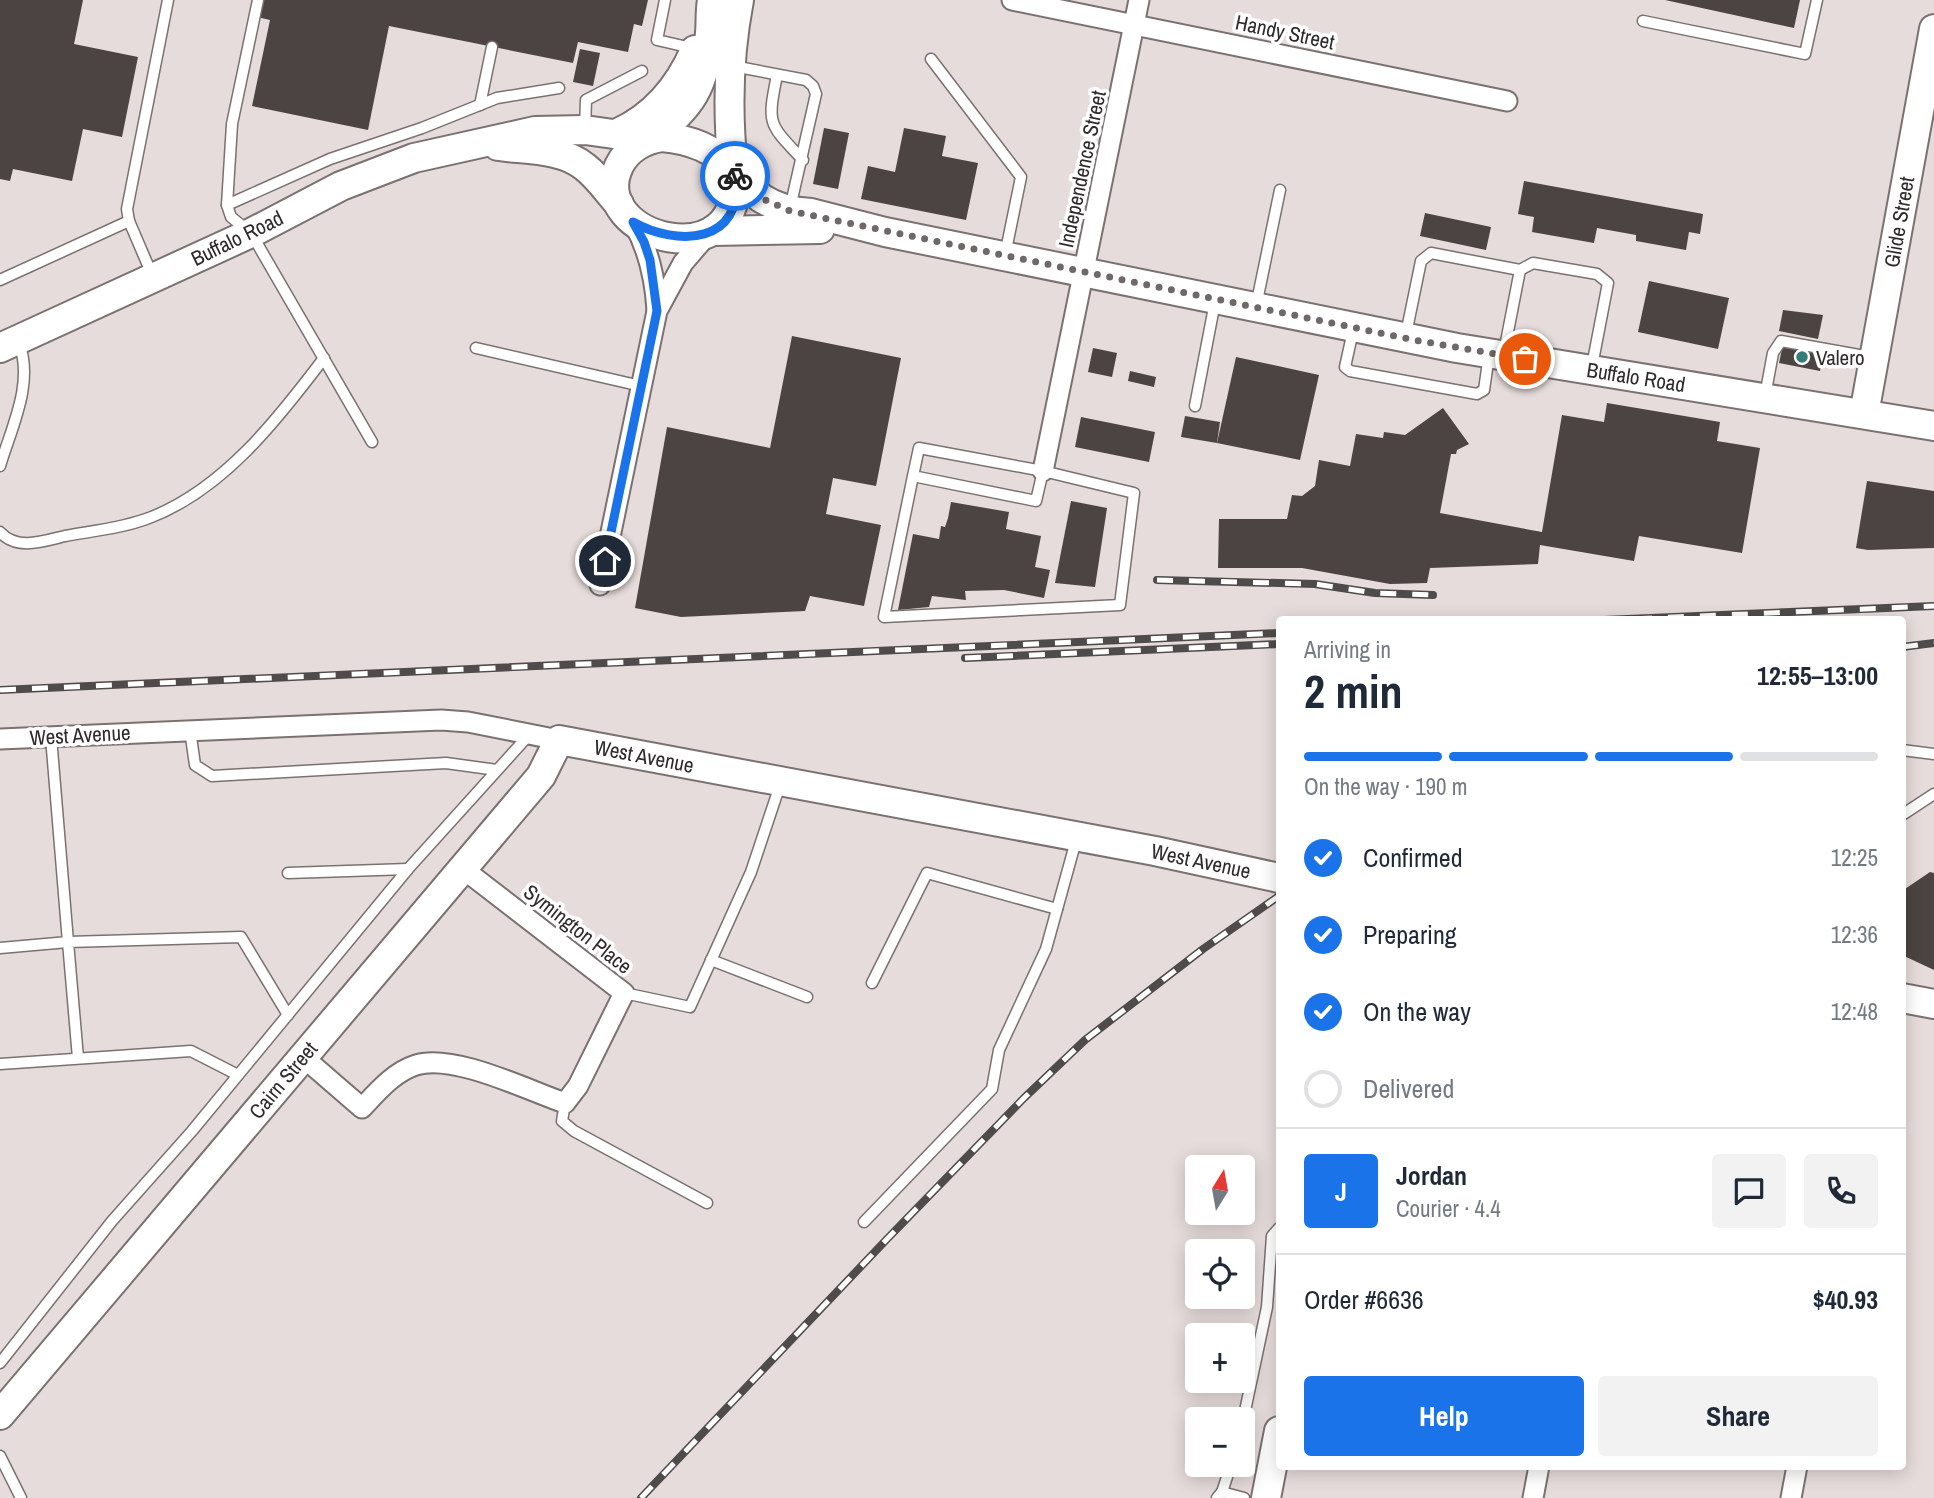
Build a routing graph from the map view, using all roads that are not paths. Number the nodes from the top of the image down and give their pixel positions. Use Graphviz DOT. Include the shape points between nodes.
graph roads {
  1 [pos="168,0"];
  2 [pos="258,0"];
  3 [pos="665,0"];
  4 [pos="739,0"];
  5 [pos="1012,0"];
  6 [pos="1139,0"];
  7 [pos="1817,0"];
  8 [pos="711,5"];
  9 [pos="1643,21"];
  10 [pos="1134,25"];
  11 [pos="1934,29"];
  12 [pos="492,47"];
  13 [pos="695,48"];
  14 [pos="931,59"];
  15 [pos="729,66"];
  16 [pos="642,71"];
  17 [pos="777,75"];
  18 [pos="559,88"];
  19 [pos="1507,101"];
  20 [pos="480,104"];
  21 [pos="800,105"];
  22 [pos="813,108"];
  23 [pos="585,130"];
  24 [pos="618,133"];
  25 [pos="649,139"];
  26 [pos="478,144"];
  27 [pos="803,159"];
  28 [pos="733,169"];
  29 [pos="1280,190"];
  30 [pos="227,205"];
  31 [pos="790,211"];
  32 [pos="626,213"];
  33 [pos="130,221"];
  34 [pos="711,232"];
  35 [pos="886,232"];
  36 [pos="251,233"];
  37 [pos="1005,256"];
  38 [pos="1520,270"];
  39 [pos="1084,271"];
  40 [pos="153,277"];
  41 [pos="0,281"];
  42 [pos="1216,298"];
  43 [pos="1256,306"];
  44 [pos="657,311"];
  45 [pos="1354,327"];
  46 [pos="1405,338"];
  47 [pos="9,344"];
  48 [pos="476,348"];
  49 [pos="1496,355"];
  50 [pos="324,358"];
  51 [pos="1874,358"];
  52 [pos="1591,370"];
  53 [pos="641,386"];
  54 [pos="1764,398"];
  55 [pos="1195,406"];
  56 [pos="1864,414"];
  57 [pos="1934,426"];
  58 [pos="372,442"];
  59 [pos="0,466"];
  60 [pos="1043,471"];
  61 [pos="913,476"];
  62 [pos="0,532"];
  63 [pos="600,586"];
  64 [pos="190,730"];
  65 [pos="529,734"];
  66 [pos="51,737"];
  67 [pos="0,739"];
  68 [pos="559,740"];
  69 [pos="1906,750"];
  70 [pos="1934,754"];
  71 [pos="497,770"];
  72 [pos="782,782"];
  73 [pos="1934,794"];
  74 [pos="1906,812"];
  75 [pos="1077,837"];
  76 [pos="462,868"];
  77 [pos="408,869"];
  78 [pos="288,873"];
  79 [pos="1276,877"];
  80 [pos="1056,909"];
  81 [pos="68,942"];
  82 [pos="0,948"];
  83 [pos="711,960"];
  84 [pos="872,983"];
  85 [pos="624,993"];
  86 [pos="807,997"];
  87 [pos="1906,999"];
  88 [pos="1934,1004"];
  89 [pos="288,1015"];
  90 [pos="303,1057"];
  91 [pos="78,1058"];
  92 [pos="0,1064"];
  93 [pos="238,1075"];
  94 [pos="565,1103"];
  95 [pos="707,1203"];
  96 [pos="864,1222"];
  97 [pos="1276,1231"];
  98 [pos="0,1363"];
  99 [pos="1246,1407"];
  100 [pos="0,1415"];
  101 [pos="1276,1446"];
  102 [pos="0,1456"];
  103 [pos="1538,1470"];
  104 [pos="1796,1470"];
  105 [pos="1226,1477"];
  106 [pos="1219,1495"];
  107 [pos="21,1498"];
  108 [pos="1244,1498"];
  109 [pos="1266,1498"];
  110 [pos="1533,1498"];
  111 [pos="1791,1498"];
  1 -- 33 [label="lane" via="127,209"];
  2 -- 30 [label="lane" via="232,124"];
  3 -- 13 [label="lane" via="657,40"];
  4 -- 15 [label="main road"];
  5 -- 10 [label="street, Handy Street"];
  6 -- 10 [label="street, Independence Street"];
  7 -- 9 [label="lane" via="1805,54"];
  8 -- 13 [label="main road"];
  8 -- 25 [label="main road" via="699,84 686,108"];
  10 -- 19 [label="street, Handy Street"];
  10 -- 39 [label="street, Independence Street"];
  11 -- 51 [label="main road, Glide Street"];
  12 -- 20 [label="lane"];
  13 -- 24 [label="main road" via="666,99"];
  14 -- 37 [label="lane" via="1021,177"];
  15 -- 17 [label="lane"];
  15 -- 28 [label="main road"];
  16 -- 23 [label="lane" via="586,100"];
  17 -- 22 [label="lane" via="806,80 813,86"];
  17 -- 27 [label="lane" via="776,101 770,112 773,128"];
  18 -- 20 [label="lane"];
  20 -- 30 [label="lane" via="330,159"];
  21 -- 22 [label="lane"];
  22 -- 27 [label="lane"];
  23 -- 24 [label="main road, Buffalo Road"];
  23 -- 26 [label="main road, Buffalo Road" via="535,131"];
  24 -- 25 [label="main road, Buffalo Road"];
  25 -- 28 [label="main road" via="691,141"];
  25 -- 32 [label="main road" via="621,162 614,181"];
  26 -- 32 [label="main road, Buffalo Road" via="550,152 577,161"];
  26 -- 36 [label="main road, Buffalo Road" via="431,153 375,172"];
  27 -- 31 [label="lane"];
  28 -- 31 [label="main road, Buffalo Road" via="761,198"];
  28 -- 34 [label="main road" via="734,205"];
  29 -- 43 [label="lane"];
  30 -- 36 [label="lane" via="231,217"];
  31 -- 35 [label="main road, Buffalo Road"];
  32 -- 34 [label="main road" via="646,230 671,237"];
  32 -- 44 [label="street" via="650,260"];
  33 -- 40 [label="lane"];
  33 -- 41 [label="lane"];
  34 -- 35 [label="main road, Buffalo Road"];
  34 -- 44 [label="street" via="683,262"];
  35 -- 37 [label="main road, Buffalo Road"];
  36 -- 40 [label="main road, Buffalo Road"];
  36 -- 50 [label="lane"];
  37 -- 39 [label="main road, Buffalo Road"];
  38 -- 46 [label="lane" via="1431,253 1421,261"];
  38 -- 49 [label="lane"];
  38 -- 52 [label="lane" via="1534,263 1597,274 1608,283"];
  39 -- 42 [label="main road, Buffalo Road"];
  39 -- 60 [label="street, Independence Street"];
  40 -- 47 [label="main road, Buffalo Road"];
  42 -- 43 [label="main road, Buffalo Road"];
  42 -- 55 [label="lane"];
  43 -- 45 [label="main road, Buffalo Road"];
  44 -- 53 [label="street"];
  45 -- 46 [label="main road, Buffalo Road"];
  45 -- 49 [label="lane" via="1345,367 1350,371 1477,394 1483,390"];
  46 -- 49 [label="main road, Buffalo Road"];
  47 -- 59 [label="lane" via="26,360 26,377"];
  48 -- 53 [label="lane"];
  49 -- 52 [label="main road, Buffalo Road"];
  50 -- 58 [label="lane"];
  50 -- 62 [label="lane" via="254,443 198,491 166,510 147,519 27,543"];
  51 -- 54 [label="lane" via="1781,341 1773,353"];
  51 -- 56 [label="main road, Glide Street"];
  52 -- 54 [label="main road, Buffalo Road"];
  53 -- 63 [label="street"];
  54 -- 56 [label="main road, Buffalo Road"];
  56 -- 57 [label="main road, Buffalo Road"];
  60 -- 61 [label="lane" via="919,448"];
  60 -- 61 [label="lane" via="1036,501"];
  60 -- 61 [label="lane" via="1134,493 1120,605 884,617"];
  64 -- 65 [label="street, West Avenue" via="441,720"];
  64 -- 66 [label="street, West Avenue"];
  64 -- 71 [label="lane" via="195,765 212,776 446,763"];
  65 -- 68 [label="street, West Avenue"];
  65 -- 71 [label="lane"];
  66 -- 67 [label="street, West Avenue"];
  66 -- 81 [label="lane"];
  68 -- 72 [label="main road, West Avenue"];
  68 -- 76 [label="main road, Cairn Street" via="541,776"];
  69 -- 70 [label="lane"];
  71 -- 77 [label="lane"];
  72 -- 75 [label="main road, West Avenue"];
  72 -- 83 [label="lane" via="751,872"];
  73 -- 74 [label="lane"];
  75 -- 79 [label="main road, West Avenue"];
  75 -- 80 [label="lane"];
  76 -- 85 [label="street, Symington Place"];
  76 -- 90 [label="main road, Cairn Street"];
  77 -- 78 [label="lane"];
  77 -- 89 [label="lane"];
  80 -- 84 [label="lane" via="927,873"];
  80 -- 96 [label="lane" via="1045,949 999,1051 992,1089"];
  81 -- 82 [label="lane"];
  81 -- 89 [label="lane" via="241,937"];
  81 -- 91 [label="lane"];
  83 -- 85 [label="lane" via="690,1007"];
  83 -- 86 [label="lane"];
  85 -- 94 [label="street, Symington Place"];
  87 -- 88 [label="main road"];
  89 -- 93 [label="lane"];
  90 -- 94 [label="street" via="362,1108 400,1072 441,1062"];
  90 -- 100 [label="main road, Cairn Street"];
  91 -- 92 [label="lane"];
  91 -- 93 [label="lane" via="191,1051"];
  93 -- 98 [label="lane" via="112,1221"];
  94 -- 95 [label="lane" via="562,1121 574,1131"];
  97 -- 99 [label="lane"];
  101 -- 109 [label="main road"];
  102 -- 107 [label="lane"];
  103 -- 110 [label="street"];
  104 -- 111 [label="street"];
  105 -- 106 [label="lane"];
  106 -- 108 [label="lane"];
}
